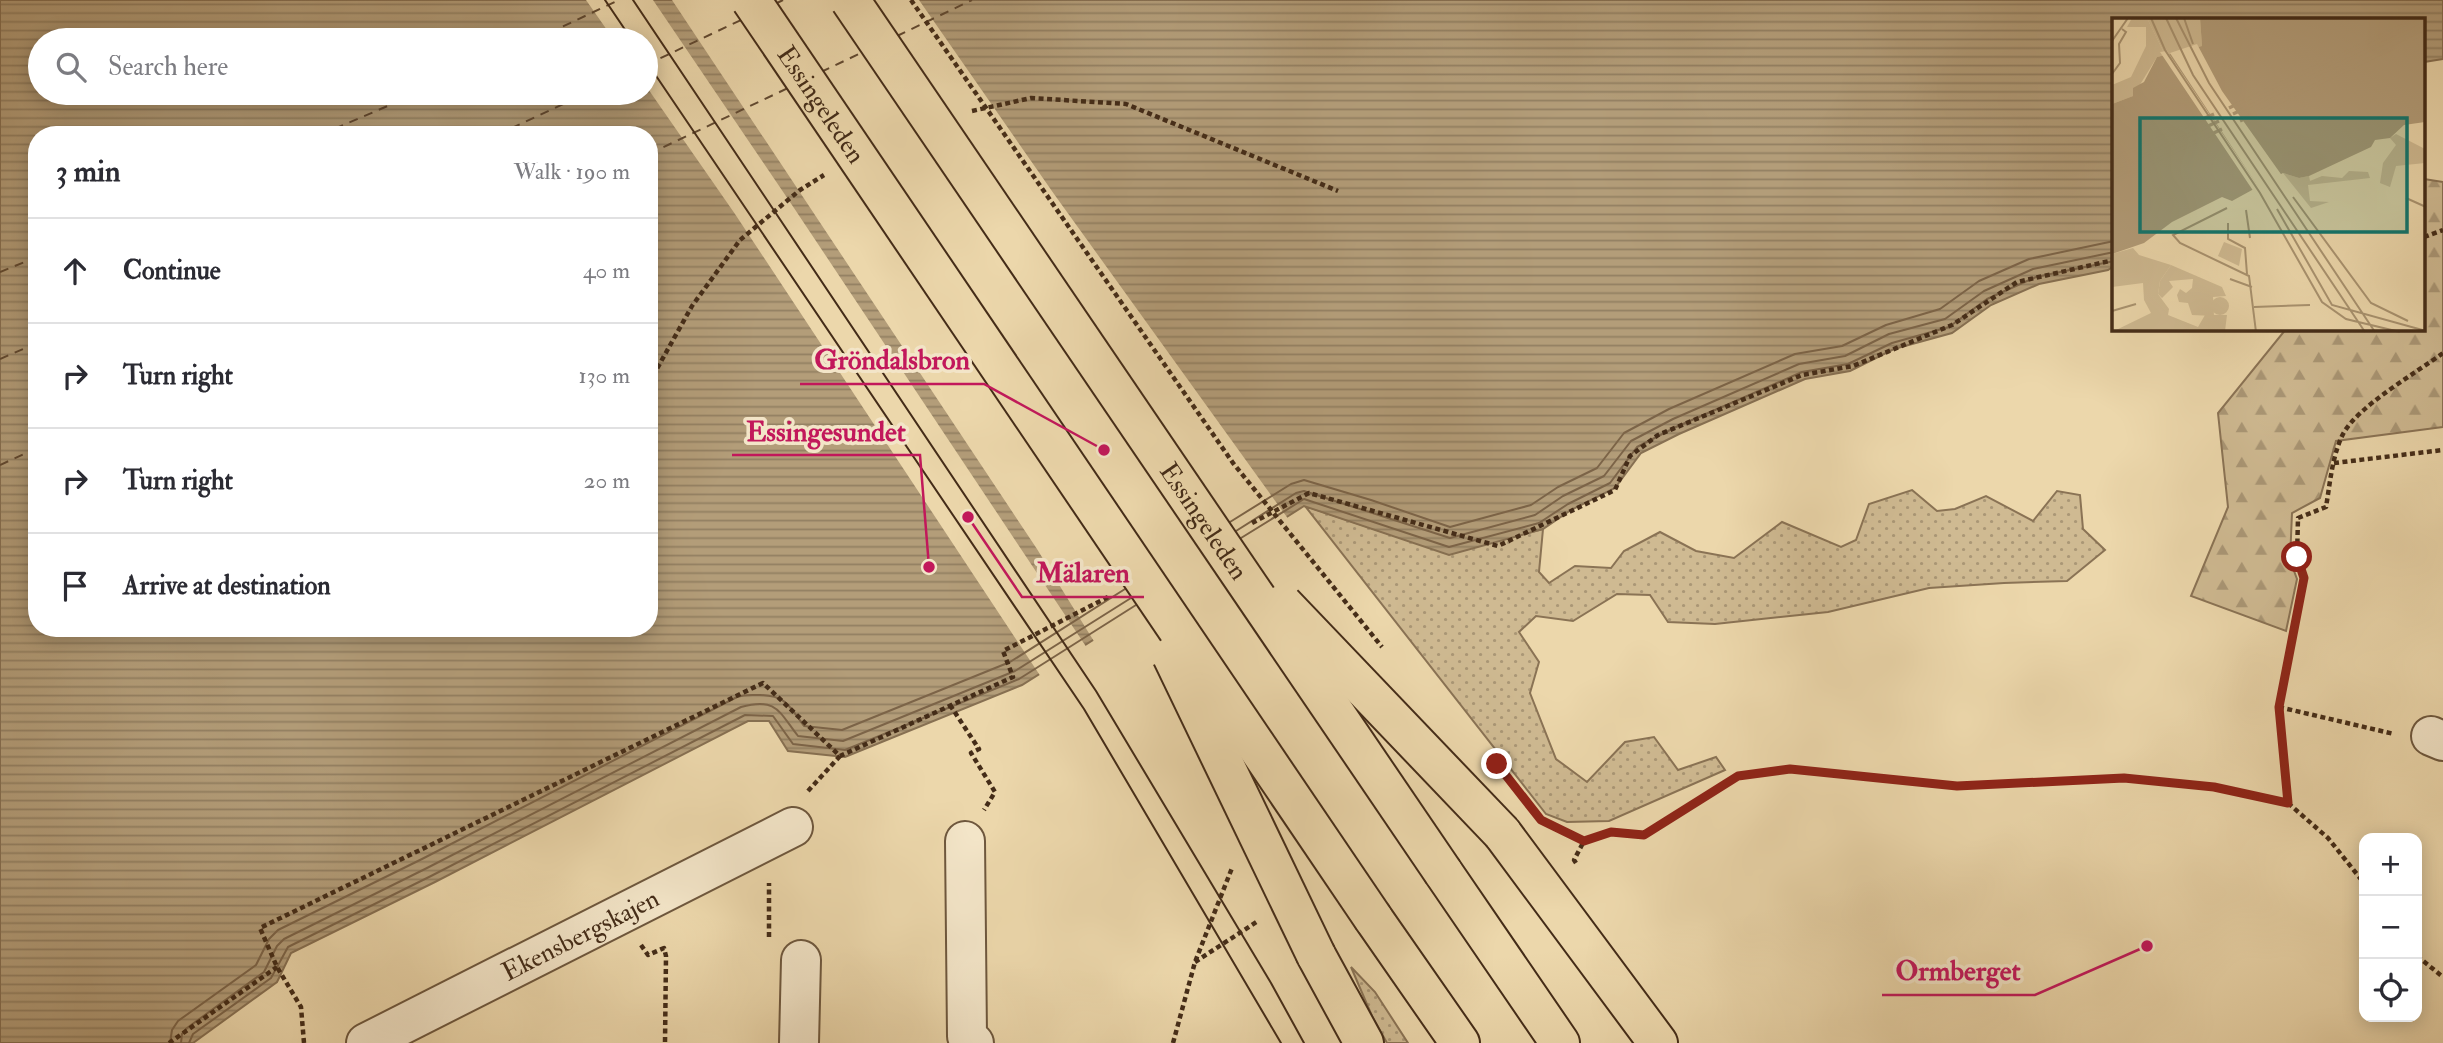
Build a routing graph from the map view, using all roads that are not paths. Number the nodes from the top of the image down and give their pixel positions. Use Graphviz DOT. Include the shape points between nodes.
graph roads {
  1 [pos="751,0"];
  2 [pos="850,0"];
  3 [pos="1207,525"];
  4 [pos="1115,538"];
  5 [pos="799,810"];
  6 [pos="965,841"];
  7 [pos="785,951"];
  8 [pos="366,1043"];
  9 [pos="799,1043"];
  10 [pos="974,1043"];
  11 [pos="1364,1043"];
  12 [pos="1460,1043"];
  13 [pos="1560,1043"];
  14 [pos="1658,1043"];
  1 -- 4 [label="highway, Essingeleden, bridge"];
  2 -- 3 [label="highway, Essingeleden, bridge"];
  3 -- 13 [label="highway, Essingeleden, bridge"];
  3 -- 14 [label="highway, bridge" via="1502,833"];
  4 -- 11 [label="highway, bridge" via="1316,954"];
  4 -- 12 [label="highway, Essingeleden, bridge"];
  5 -- 8 [label="street, Ekensbergskajen"];
  6 -- 10 [label="street" via="967,1036"];
  7 -- 9 [label="street"];
}
